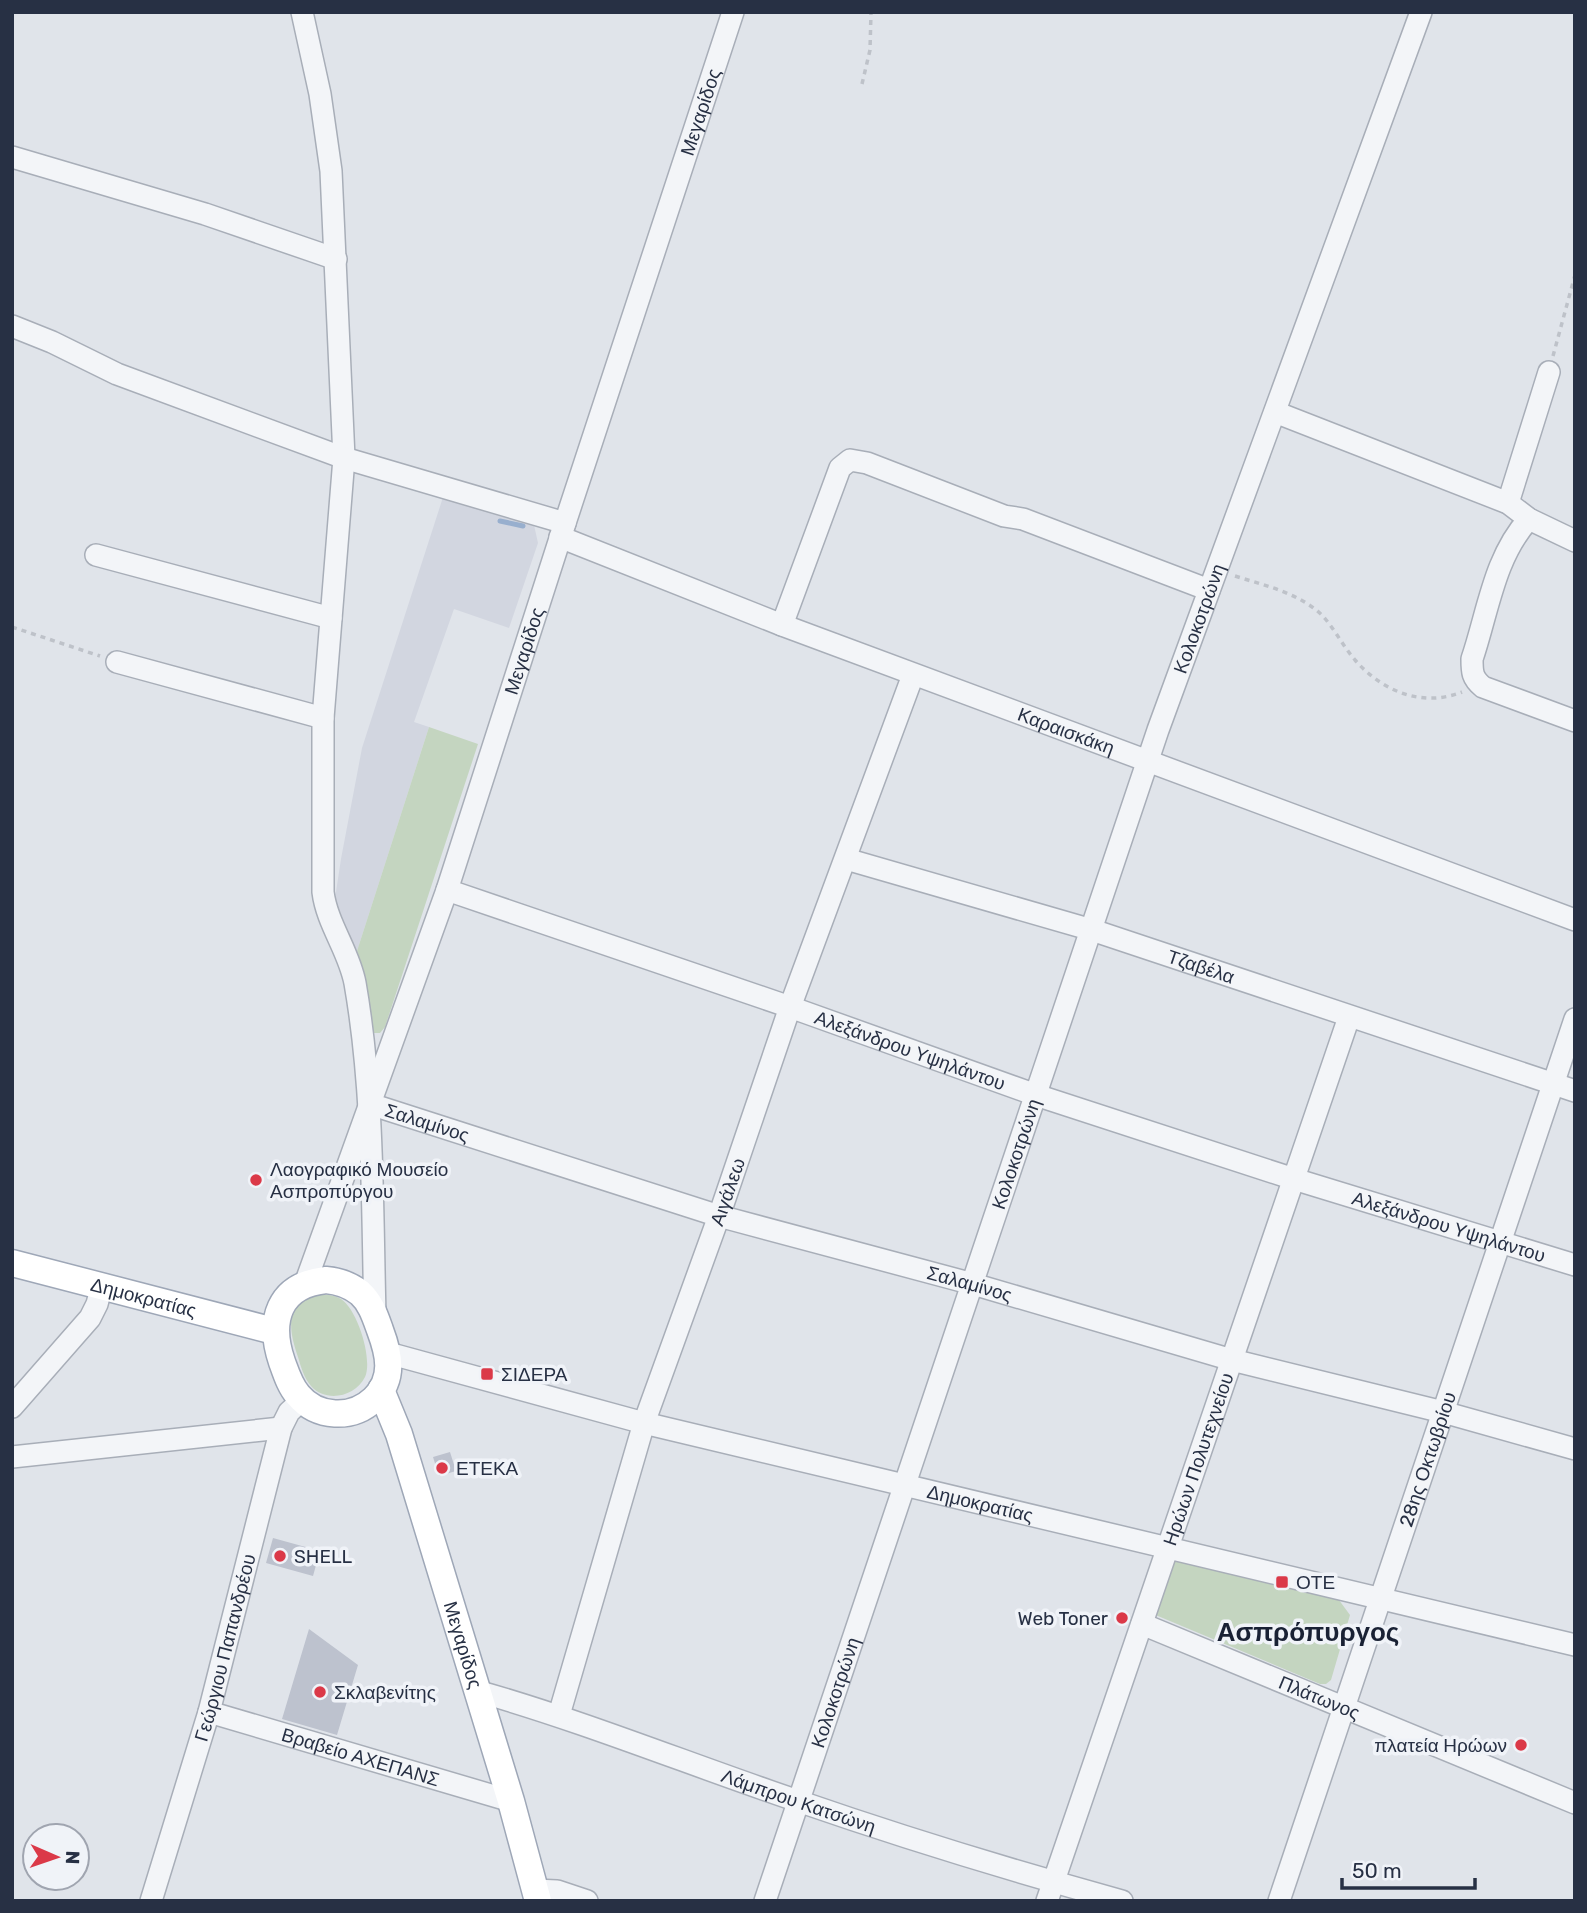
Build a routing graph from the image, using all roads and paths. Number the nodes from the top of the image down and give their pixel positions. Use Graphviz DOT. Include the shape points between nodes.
graph roads {
  1 [pos="302,12"];
  2 [pos="733,12"];
  3 [pos="871,12"];
  4 [pos="1421,12"];
  5 [pos="862,85"];
  6 [pos="12,158"];
  7 [pos="336,259"];
  8 [pos="1575,275"];
  9 [pos="12,326"];
  10 [pos="1549,372"];
  11 [pos="1275,412"];
  12 [pos="344,458"];
  13 [pos="1508,503"];
  14 [pos="1529,519"];
  15 [pos="562,530"];
  16 [pos="1575,541"];
  17 [pos="96,555"];
  18 [pos="1213,580"];
  19 [pos="331,618"];
  20 [pos="782,625"];
  21 [pos="12,627"];
  22 [pos="117,662"];
  23 [pos="913,675"];
  24 [pos="1483,687"];
  25 [pos="323,718"];
  26 [pos="1575,721"];
  27 [pos="1149,761"];
  28 [pos="846,859"];
  29 [pos="447,890"];
  30 [pos="1575,920"];
  31 [pos="1092,930"];
  32 [pos="790,1007"];
  33 [pos="1349,1017"];
  34 [pos="1575,1018"];
  35 [pos="1553,1083"];
  36 [pos="1575,1091"];
  37 [pos="1036,1095"];
  38 [pos="370,1104"];
  39 [pos="1294,1179"];
  40 [pos="719,1216"];
  41 [pos="1500,1241"];
  42 [pos="12,1263"];
  43 [pos="1575,1265"];
  44 [pos="305,1284"];
  45 [pos="973,1284"];
  46 [pos="102,1285"];
  47 [pos="375,1315"];
  48 [pos="274,1331"];
  49 [pos="388,1353"];
  50 [pos="1232,1360"];
  51 [pos="381,1390"];
  52 [pos="302,1400"];
  53 [pos="12,1407"];
  54 [pos="1443,1412"];
  55 [pos="644,1423"];
  56 [pos="281,1428"];
  57 [pos="1575,1449"];
  58 [pos="12,1457"];
  59 [pos="905,1485"];
  60 [pos="1168,1548"];
  61 [pos="1380,1599"];
  62 [pos="1142,1624"];
  63 [pos="1575,1645"];
  64 [pos="477,1691"];
  65 [pos="1344,1706"];
  66 [pos="209,1712"];
  67 [pos="559,1715"];
  68 [pos="512,1801"];
  69 [pos="799,1801"];
  70 [pos="1575,1803"];
  71 [pos="1051,1891"];
  72 [pos="536,1896"];
  73 [pos="151,1901"];
  74 [pos="587,1901"];
  75 [pos="765,1901"];
  76 [pos="1122,1901"];
  77 [pos="1279,1901"];
  1 -- 7 [label="street" via="331,171"];
  2 -- 15 [label="street, Μεγαρίδος"];
  3 -- 5 [label="path" via="870,50"];
  4 -- 11 [label="street, Κολοκοτρώνη"];
  6 -- 7 [label="street" via="205,214"];
  7 -- 12 [label="street"];
  8 -- 10 [label="path"];
  9 -- 12 [label="street, Καραισκάκη" via="117,374"];
  10 -- 13 [label="street"];
  11 -- 13 [label="street"];
  11 -- 18 [label="street, Κολοκοτρώνη"];
  12 -- 15 [label="street, Καραισκάκη"];
  12 -- 19 [label="street"];
  13 -- 14 [label="street"];
  14 -- 16 [label="street"];
  14 -- 24 [label="street" via="1503,560 1472,659 1472,674"];
  15 -- 20 [label="street, Καραισκάκη"];
  15 -- 29 [label="street, Μεγαρίδος"];
  17 -- 19 [label="street"];
  18 -- 20 [label="street" via="1004,516 850,460 840,468"];
  18 -- 24 [label="path" via="1293,594 1318,611 1356,661 1383,686 1435,699"];
  18 -- 27 [label="street, Κολοκοτρώνη"];
  19 -- 25 [label="street"];
  20 -- 23 [label="street, Καραισκάκη"];
  21 -- 22 [label="path"];
  22 -- 25 [label="street"];
  23 -- 27 [label="street, Καραισκάκη"];
  23 -- 28 [label="street, Αιγάλεω"];
  24 -- 26 [label="street"];
  25 -- 38 [label="street" via="323,892 327,915 354,979"];
  27 -- 30 [label="street, Καραισκάκη"];
  27 -- 31 [label="street, Κολοκοτρώνη"];
  28 -- 31 [label="street, Τζαβέλα"];
  28 -- 32 [label="street, Αιγάλεω"];
  29 -- 32 [label="street, Αλεξάνδρου Υψηλάντου"];
  29 -- 38 [label="street, Μεγαρίδος"];
  31 -- 33 [label="street, Τζαβέλα"];
  31 -- 37 [label="street, Κολοκοτρώνη"];
  32 -- 37 [label="street, Αλεξάνδρου Υψηλάντου"];
  32 -- 40 [label="street, Αιγάλεω"];
  33 -- 35 [label="street, Τζαβέλα"];
  33 -- 39 [label="street, Ηρώων Πολυτεχνείου"];
  34 -- 35 [label="street, 28ης Οκτωβρίου"];
  35 -- 36 [label="street, Τζαβέλα"];
  35 -- 41 [label="street, 28ης Οκτωβρίου"];
  37 -- 39 [label="street, Αλεξάνδρου Υψηλάντου"];
  37 -- 45 [label="street, Κολοκοτρώνη"];
  38 -- 40 [label="street, Σαλαμίνος"];
  38 -- 44 [label="street, Μεγαρίδος"];
  38 -- 47 [label="street"];
  39 -- 41 [label="street, Αλεξάνδρου Υψηλάντου"];
  39 -- 50 [label="street, Ηρώων Πολυτεχνείου"];
  40 -- 45 [label="street, Σαλαμίνος"];
  40 -- 55 [label="street, Αιγάλεω"];
  41 -- 43 [label="street, Αλεξάνδρου Υψηλάντου"];
  41 -- 54 [label="street, 28ης Οκτωβρίου"];
  42 -- 46 [label="main road, Δημοκρατίας"];
  44 -- 47 [label="main road" via="344,1283 361,1294"];
  44 -- 48 [label="main road" via="285,1300"];
  45 -- 50 [label="street, Σαλαμίνος"];
  45 -- 59 [label="street, Κολοκοτρώνη"];
  46 -- 48 [label="main road, Δημοκρατίας"];
  46 -- 53 [label="street" via="90,1318"];
  47 -- 49 [label="main road"];
  48 -- 52 [label="main road" via="288,1379"];
  49 -- 51 [label="main road"];
  49 -- 55 [label="street, Δημοκρατίας"];
  50 -- 54 [label="street, Σαλαμίνος"];
  50 -- 60 [label="street, Ηρώων Πολυτεχνείου"];
  51 -- 52 [label="main road" via="366,1405 341,1414 324,1412"];
  51 -- 64 [label="main road, Μεγαρίδος" via="399,1434"];
  52 -- 56 [label="street, Γεώργιου Παπανδρέου"];
  54 -- 57 [label="street, Σαλαμίνος"];
  54 -- 61 [label="street, 28ης Οκτωβρίου"];
  55 -- 59 [label="street, Δημοκρατίας"];
  55 -- 67 [label="street, Αιγάλεω"];
  56 -- 58 [label="street"];
  56 -- 66 [label="street, Γεώργιου Παπανδρέου"];
  59 -- 60 [label="street, Δημοκρατίας"];
  59 -- 69 [label="street, Κολοκοτρώνη"];
  60 -- 61 [label="street, Δημοκρατίας"];
  60 -- 62 [label="street, Ηρώων Πολυτεχνείου"];
  61 -- 63 [label="street, Δημοκρατίας"];
  61 -- 65 [label="street, 28ης Οκτωβρίου"];
  62 -- 65 [label="street, Πλάτωνος"];
  62 -- 71 [label="street, Ηρώων Πολυτεχνείου"];
  64 -- 67 [label="street, Λάμπρου Κατσώνη"];
  64 -- 68 [label="main road, Μεγαρίδος"];
  65 -- 70 [label="street, Πλάτωνος"];
  65 -- 77 [label="street, 28ης Οκτωβρίου"];
  66 -- 68 [label="street, Βραβείο ΑΧΕΠΑΝΣ"];
  66 -- 73 [label="street, Γεώργιου Παπανδρέου"];
  67 -- 69 [label="street, Λάμπρου Κατσώνη"];
  68 -- 72 [label="main road, Μεγαρίδος"];
  69 -- 71 [label="street, Λάμπρου Κατσώνη"];
  69 -- 75 [label="street, Κολοκοτρώνη"];
  71 -- 76 [label="street, Λάμπρου Κατσώνη"];
  72 -- 74 [label="street" via="557,1891"];
}
